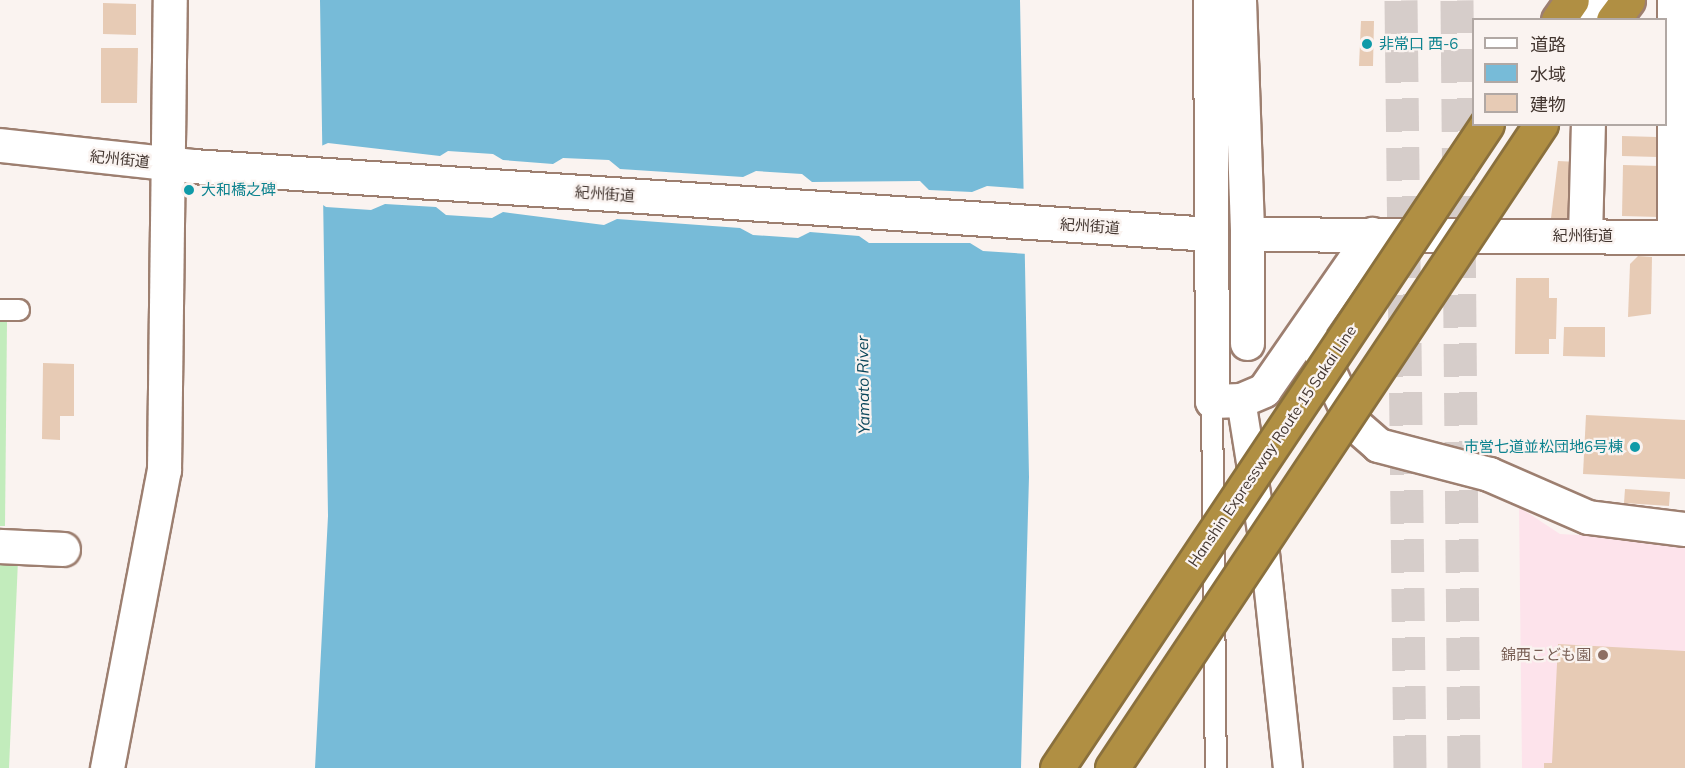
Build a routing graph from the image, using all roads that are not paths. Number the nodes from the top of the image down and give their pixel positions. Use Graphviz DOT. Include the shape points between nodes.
graph roads {
  1 [pos="170,0"];
  2 [pos="1210,0"];
  3 [pos="1239,0"];
  4 [pos="1572,0"];
  5 [pos="1591,0"];
  6 [pos="1628,0"];
  7 [pos="1674,0"];
  8 [pos="1559,18"];
  9 [pos="1590,18"];
  10 [pos="1614,18"];
  11 [pos="1486,126"];
  12 [pos="1540,126"];
  13 [pos="1588,126"];
  14 [pos="0,146"];
  15 [pos="182,165"];
  16 [pos="1198,233"];
  17 [pos="1247,234"];
  18 [pos="1372,234"];
  19 [pos="1475,236"];
  20 [pos="1585,236"];
  21 [pos="1679,237"];
  22 [pos="1310,329"];
  23 [pos="1247,343"];
  24 [pos="1227,401"];
  25 [pos="1352,422"];
  26 [pos="1685,529"];
  27 [pos="1264,544"];
  28 [pos="0,546"];
  29 [pos="63,549"];
  30 [pos="106,768"];
  31 [pos="1057,768"];
  32 [pos="1112,768"];
  33 [pos="1216,768"];
  34 [pos="1288,768"];
  1 -- 15 [label="street"];
  2 -- 16 [label="street"];
  3 -- 17 [label="street"];
  4 -- 8 [label="highway"];
  5 -- 9 [label="street"];
  6 -- 10 [label="highway"];
  7 -- 21 [label="street"];
  11 -- 31 [label="highway, Hanshin Expressway Route 15 Sakai Line, bridge"];
  12 -- 32 [label="highway, bridge"];
  13 -- 20 [label="street"];
  14 -- 15 [label="street, 紀州街道"];
  15 -- 16 [label="street, 紀州街道"];
  15 -- 30 [label="street" via="164,470"];
  16 -- 24 [label="street"];
  17 -- 18 [label="street, 紀州街道"];
  17 -- 23 [label="street"];
  18 -- 19 [label="street, 紀州街道"];
  18 -- 22 [label="street"];
  19 -- 20 [label="street, 紀州街道"];
  19 -- 25 [label="street"];
  20 -- 21 [label="street, 紀州街道"];
  22 -- 24 [label="street" via="1264,390"];
  22 -- 25 [label="street"];
  24 -- 27 [label="street"];
  24 -- 33 [label="lane"];
  25 -- 26 [label="street" via="1378,445 1489,474 1588,517"];
  25 -- 27 [label="street"];
  27 -- 34 [label="street"];
  28 -- 29 [label="street"];
}
